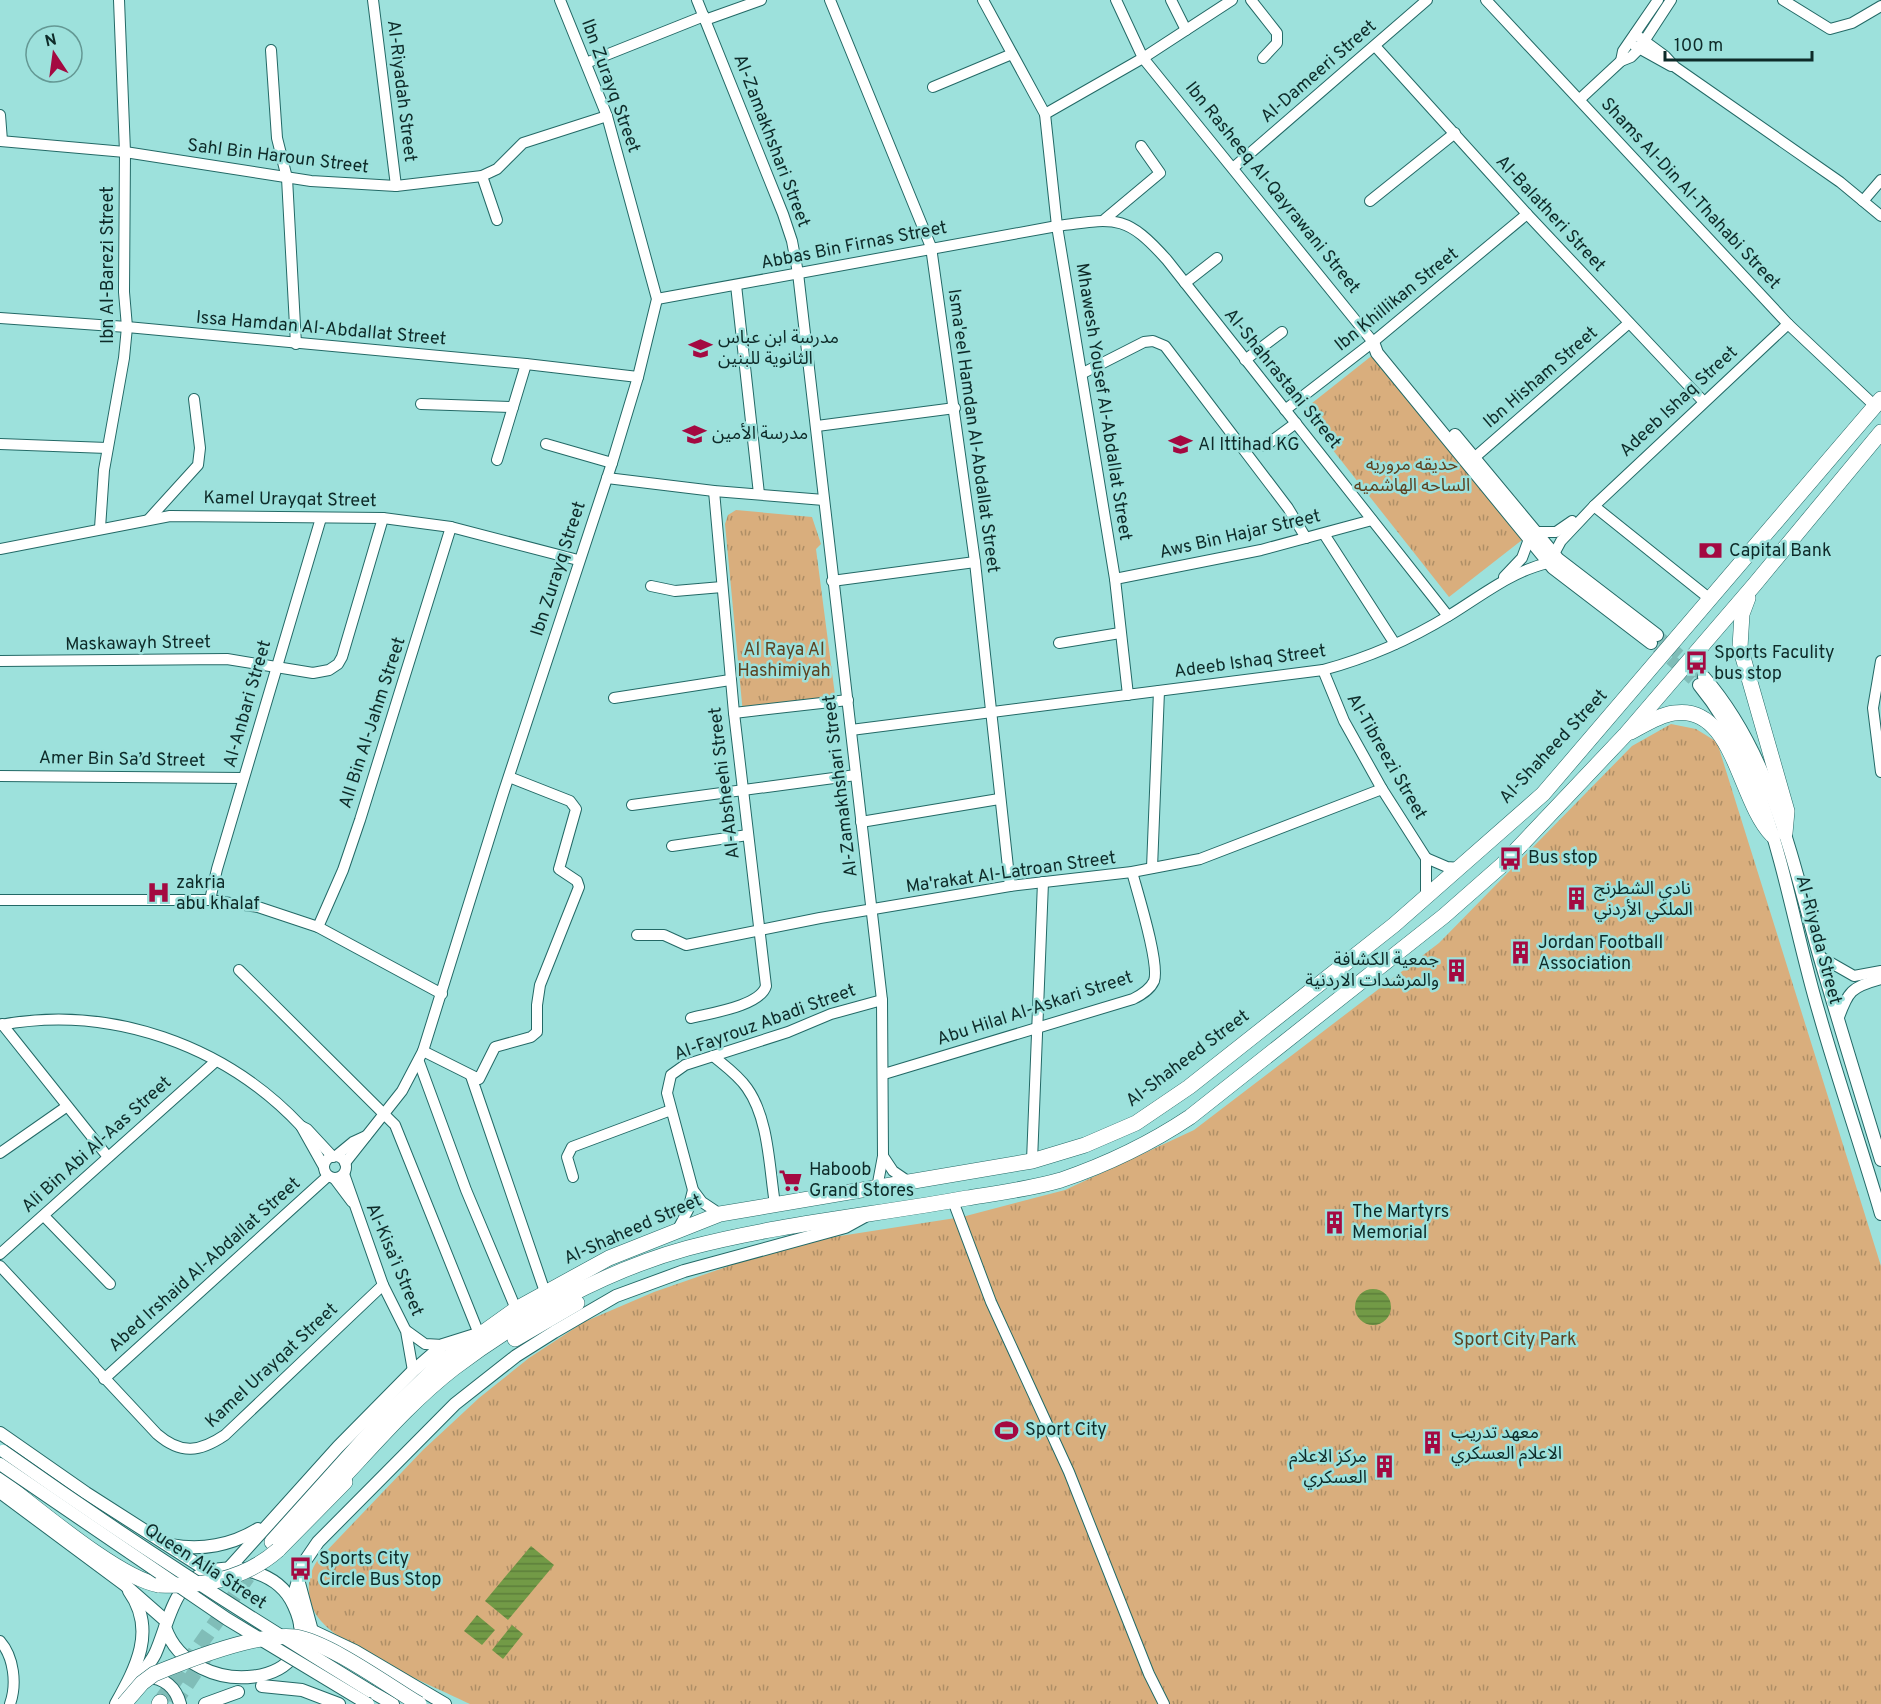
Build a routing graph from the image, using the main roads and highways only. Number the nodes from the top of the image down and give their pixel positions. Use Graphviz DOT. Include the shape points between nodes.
graph roads {
  1 [pos="1878,402"];
  2 [pos="1881,432"];
  3 [pos="1532,536"];
  4 [pos="1755,584"];
  5 [pos="1654,639"];
  6 [pos="1702,681"];
  7 [pos="1626,734"];
  8 [pos="1778,834"];
  9 [pos="1865,1109"];
  10 [pos="1851,1113"];
  11 [pos="1881,1160"];
  12 [pos="1881,1214"];
  13 [pos="867,1215"];
  14 [pos="644,1264"];
  15 [pos="479,1334"];
  16 [pos="0,1433"];
  17 [pos="1,1455"];
  18 [pos="0,1480"];
  19 [pos="0,1492"];
  20 [pos="268,1522"];
  21 [pos="163,1543"];
  22 [pos="230,1567"];
  23 [pos="208,1571"];
  24 [pos="298,1577"];
  25 [pos="125,1585"];
  26 [pos="292,1600"];
  27 [pos="166,1624"];
  28 [pos="306,1628"];
  29 [pos="355,1651"];
  30 [pos="136,1680"];
  31 [pos="253,1687"];
  32 [pos="334,1701"];
  33 [pos="117,1704"];
  34 [pos="124,1704"];
  35 [pos="180,1704"];
  36 [pos="205,1704"];
  37 [pos="368,1704"];
  38 [pos="393,1704"];
  39 [pos="419,1704"];
  40 [pos="445,1704"];
  1 -- 15 [label="highway, Al-Shaheed Street" via="1543,794 1426,897 1189,1087 1136,1123 1085,1145 1032,1161 720,1214 609,1258"];
  2 -- 4 [label="highway, Al-Shaheed Street"];
  3 -- 3 [label="main road, Ibn Rasheeq Al-Qayrawani Street" via="1474,458 1381,346 1373,342 1377,353"];
  3 -- 5 [label="main road" via="1551,558"];
  4 -- 7 [label="highway, Al-Shaheed Street"];
  4 -- 8 [label="highway" via="1743,614 1740,647 1787,811"];
  6 -- 8 [label="main road, Al-Riyada Street" via="1722,697 1747,739"];
  7 -- 8 [label="highway" via="1675,713 1694,714 1711,722 1723,737 1759,821"];
  7 -- 13 [label="highway, Al-Shaheed Street" via="1474,892 1190,1117 1159,1136 1037,1186"];
  8 -- 9 [label="main road, Al-Riyada Street" via="1820,956"];
  8 -- 10 [label="main road, Al-Riyada Street" via="1819,1014"];
  9 -- 10 [label="main road"];
  9 -- 11 [label="main road, Al-Riyada Street"];
  10 -- 12 [label="main road, Al-Riyada Street"];
  13 -- 14 [label="highway, Al-Shaheed Street" via="736,1237"];
  13 -- 24 [label="main road" via="845,1227 684,1271 616,1296 516,1356 455,1404 340,1519 310,1553"];
  14 -- 15 [label="highway, Al-Shaheed Street" via="605,1278 533,1316 454,1368 275,1544 378,1424 443,1361"];
  14 -- 18 [label="highway, bridge" via="472,1367 385,1443 270,1557 253,1568 216,1581 173,1586 140,1580"];
  15 -- 20 [label="main road" via="443,1345 413,1371"];
  16 -- 21 [label="main road"];
  17 -- 37 [label="main road, Queen Alia Street, bridge" via="227,1619"];
  17 -- 38 [label="main road, Queen Alia Street, bridge" via="234,1608"];
  19 -- 25 [label="main road"];
  20 -- 21 [label="main road" via="241,1538 218,1545"];
  20 -- 22 [label="main road"];
  21 -- 23 [label="main road"];
  22 -- 23 [label="main road"];
  22 -- 26 [label="main road" via="266,1575"];
  23 -- 27 [label="main road" via="187,1583 174,1601"];
  24 -- 26 [label="main road"];
  24 -- 28 [label="main road"];
  25 -- 27 [label="main road"];
  25 -- 33 [label="main road" via="140,1612 143,1648"];
  26 -- 28 [label="main road"];
  27 -- 30 [label="main road" via="153,1657"];
  27 -- 31 [label="main road" via="177,1659 188,1671 213,1685"];
  28 -- 29 [label="main road"];
  28 -- 31 [label="main road" via="292,1663 271,1681"];
  29 -- 32 [label="main road" via="335,1666 329,1682"];
  29 -- 40 [label="main road"];
  30 -- 33 [label="main road"];
  30 -- 35 [label="main road" via="151,1677 166,1682"];
  31 -- 32 [label="main road" via="302,1690"];
  31 -- 36 [label="main road"];
  34 -- 39 [label="highway, bridge" via="154,1674 246,1643 283,1636 297,1637 328,1650"];
}
